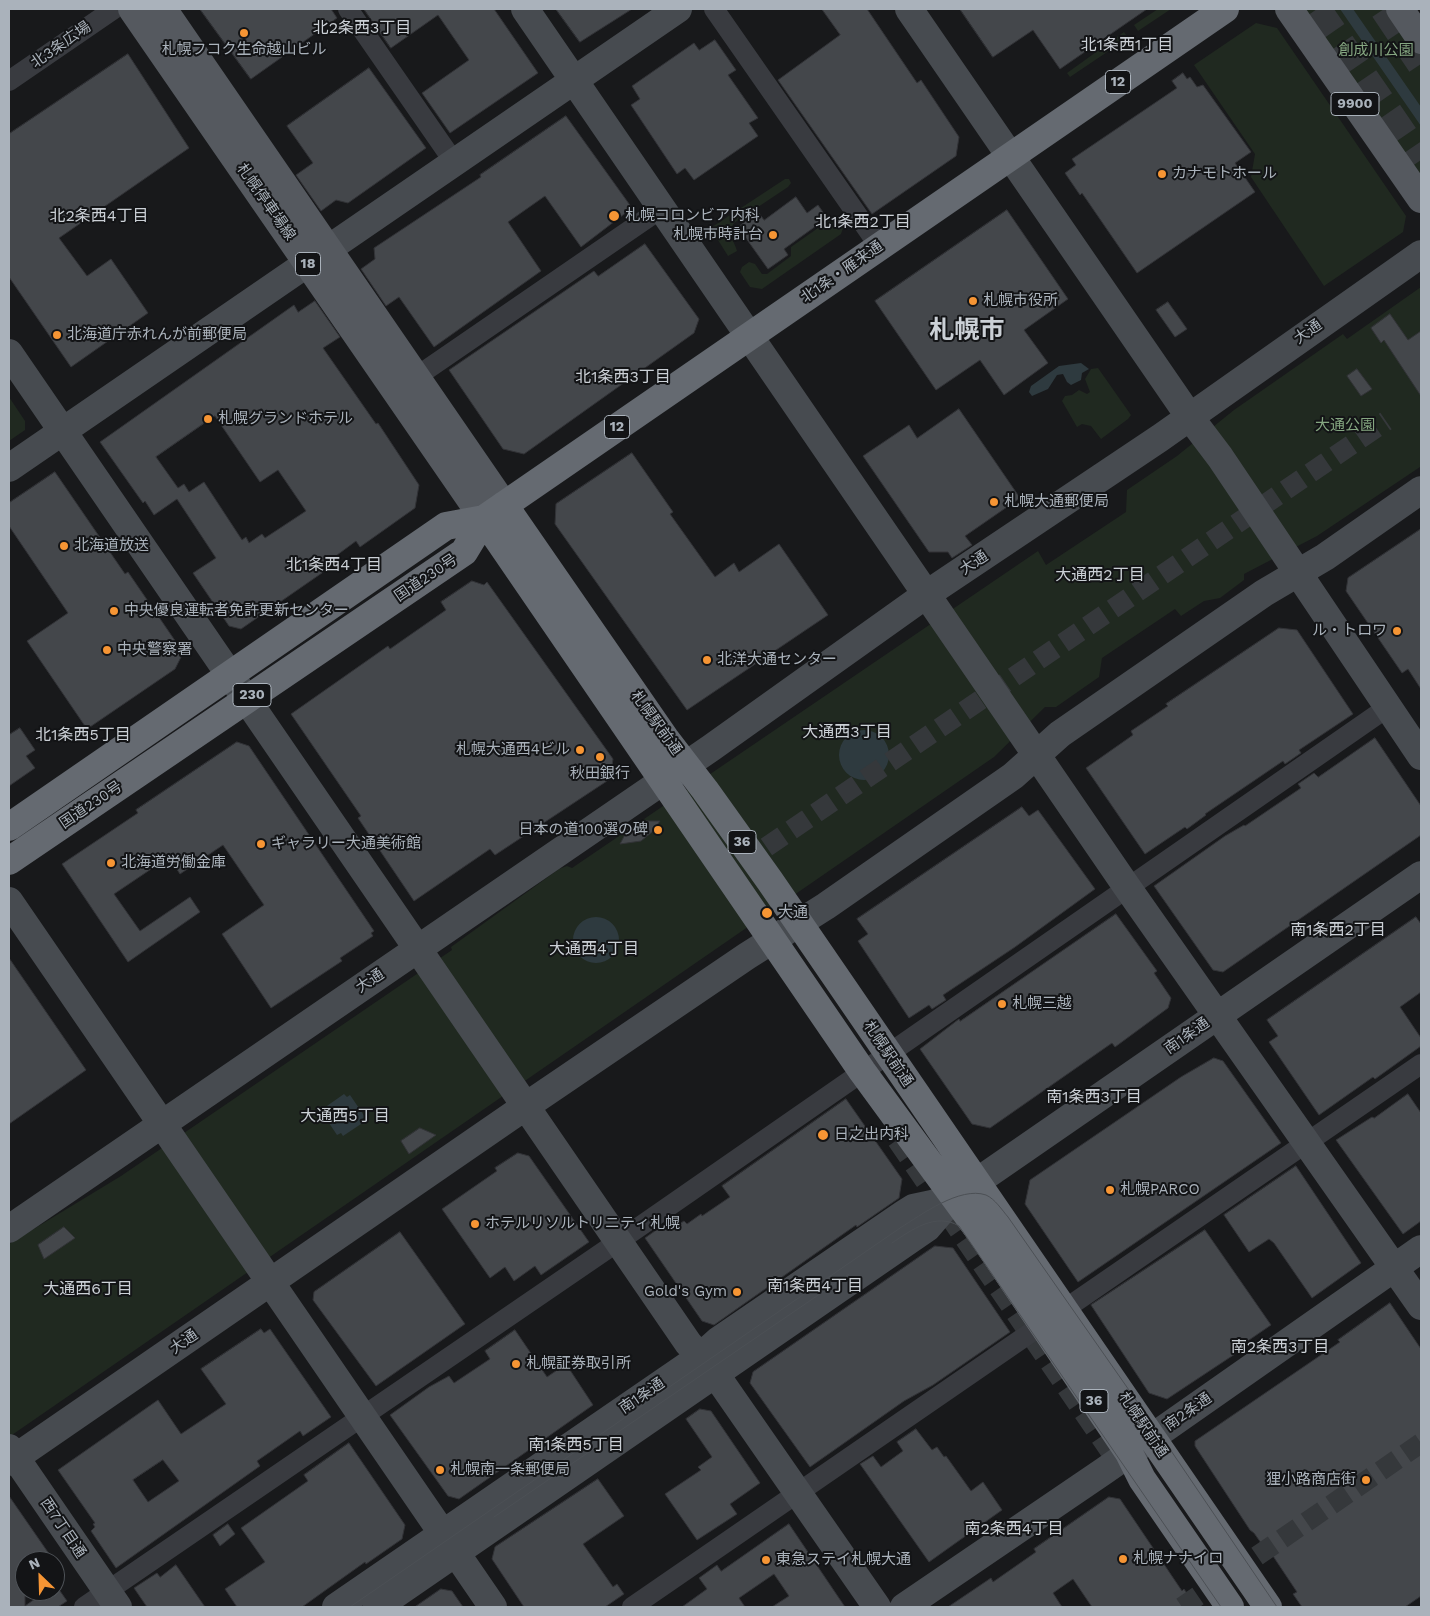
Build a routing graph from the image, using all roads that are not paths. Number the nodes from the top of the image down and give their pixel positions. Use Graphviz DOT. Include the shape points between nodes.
graph roads {
  1 [pos="114,9"];
  2 [pos="132,9"];
  3 [pos="163,9"];
  4 [pos="348,9"];
  5 [pos="525,9"];
  6 [pos="678,9"];
  7 [pos="714,9"];
  8 [pos="909,9"];
  9 [pos="1225,9"];
  10 [pos="1288,9"];
  11 [pos="1400,9"];
  12 [pos="1421,40"];
  13 [pos="574,80"];
  14 [pos="9,82"];
  15 [pos="1011,156"];
  16 [pos="454,162"];
  17 [pos="1421,199"];
  18 [pos="662,208"];
  19 [pos="879,246"];
  20 [pos="1421,254"];
  21 [pos="318,256"];
  22 [pos="750,336"];
  23 [pos="9,353"];
  24 [pos="416,377"];
  25 [pos="1189,416"];
  26 [pos="62,432"];
  27 [pos="9,468"];
  28 [pos="1421,490"];
  29 [pos="494,512"];
  30 [pos="1297,573"];
  31 [pos="927,594"];
  32 [pos="229,674"];
  33 [pos="247,699"];
  34 [pos="1388,707"];
  35 [pos="1036,755"];
  36 [pos="1421,756"];
  37 [pos="686,764"];
  38 [pos="663,780"];
  39 [pos="9,827"];
  40 [pos="9,861"];
  41 [pos="1421,876"];
  42 [pos="1127,887"];
  43 [pos="9,901"];
  44 [pos="799,924"];
  45 [pos="773,940"];
  46 [pos="418,948"];
  47 [pos="1218,1015"];
  48 [pos="887,1053"];
  49 [pos="1421,1064"];
  50 [pos="862,1071"];
  51 [pos="526,1106"];
  52 [pos="162,1124"];
  53 [pos="1308,1142"];
  54 [pos="976,1182"];
  55 [pos="954,1198"];
  56 [pos="9,1229"];
  57 [pos="619,1241"];
  58 [pos="1421,1248"];
  59 [pos="1394,1267"];
  60 [pos="270,1282"];
  61 [pos="1421,1306"];
  62 [pos="1053,1318"];
  63 [pos="708,1366"];
  64 [pos="362,1415"];
  65 [pos="1152,1438"];
  66 [pos="1129,1453"];
  67 [pos="11,1456"];
  68 [pos="798,1493"];
  69 [pos="449,1543"];
  70 [pos="112,1599"];
  71 [pos="84,1607"];
  72 [pos="336,1607"];
  73 [pos="376,1607"];
  74 [pos="493,1607"];
  75 [pos="632,1607"];
  76 [pos="877,1607"];
  77 [pos="904,1607"];
  78 [pos="1230,1607"];
  79 [pos="1268,1607"];
  1 -- 14 [label="street, 北3条広場"];
  2 -- 21 [label="main road, 札幌停車場線 / 18"];
  3 -- 21 [label="main road, 札幌停車場線 / 18"];
  4 -- 16 [label="street"];
  5 -- 13 [label="street"];
  6 -- 13 [label="street"];
  7 -- 19 [label="street"];
  8 -- 15 [label="street"];
  9 -- 15 [label="highway, 北1条・雁来通 / 12"];
  10 -- 17 [label="main road, 9900"];
  11 -- 12 [label="main road"];
  13 -- 16 [label="street"];
  13 -- 18 [label="street"];
  15 -- 19 [label="highway, 北1条・雁来通 / 12"];
  15 -- 25 [label="street"];
  16 -- 21 [label="street"];
  18 -- 22 [label="street"];
  18 -- 24 [label="street"];
  19 -- 22 [label="highway, 北1条・雁来通 / 12"];
  20 -- 25 [label="street, 大通"];
  21 -- 24 [label="main road, 札幌停車場線 / 18"];
  21 -- 26 [label="street"];
  21 -- 29 [label="main road, 札幌停車場線 / 18"];
  22 -- 29 [label="highway, 北1条・雁来通 / 12"];
  22 -- 31 [label="street"];
  23 -- 26 [label="street"];
  24 -- 29 [label="main road, 札幌停車場線 / 18"];
  25 -- 30 [label="street"];
  25 -- 31 [label="street, 大通"];
  26 -- 27 [label="street"];
  26 -- 32 [label="street"];
  28 -- 30 [label="street, 大通"];
  29 -- 32 [label="highway, 国道230号 / 230" via="446,526"];
  29 -- 33 [label="highway, 国道230号 / 230" via="464,552"];
  29 -- 37 [label="highway, 札幌駅前通 / 36"];
  29 -- 38 [label="highway, 札幌駅前通 / 36"];
  30 -- 34 [label="street"];
  30 -- 35 [label="street, 大通" via="1060,734"];
  31 -- 35 [label="street"];
  31 -- 37 [label="street, 大通"];
  32 -- 33 [label="street"];
  32 -- 39 [label="highway, 国道230号 / 230"];
  33 -- 40 [label="highway, 国道230号 / 230"];
  33 -- 46 [label="street"];
  34 -- 36 [label="street"];
  34 -- 42 [label="street"];
  35 -- 42 [label="street"];
  35 -- 44 [label="street, 大通" via="1005,781"];
  37 -- 38 [label="street, 大通"];
  37 -- 44 [label="highway, 札幌駅前通 / 36"];
  38 -- 45 [label="highway, 札幌駅前通 / 36"];
  38 -- 46 [label="street, 大通"];
  41 -- 47 [label="street, 南1条通"];
  42 -- 47 [label="street"];
  42 -- 48 [label="street"];
  43 -- 52 [label="street"];
  44 -- 45 [label="street, 大通"];
  44 -- 48 [label="highway, 札幌駅前通 / 36"];
  45 -- 50 [label="highway, 札幌駅前通 / 36"];
  45 -- 51 [label="street, 大通"];
  46 -- 51 [label="street"];
  46 -- 52 [label="street, 大通"];
  47 -- 53 [label="street"];
  47 -- 54 [label="street, 南1条通"];
  48 -- 50 [label="street"];
  48 -- 54 [label="highway, 札幌駅前通 / 36"];
  49 -- 53 [label="street"];
  50 -- 55 [label="highway, 札幌駅前通 / 36"];
  50 -- 57 [label="street"];
  51 -- 57 [label="street"];
  51 -- 60 [label="street, 大通"];
  52 -- 56 [label="street, 大通"];
  52 -- 60 [label="street"];
  53 -- 59 [label="street"];
  53 -- 62 [label="street"];
  54 -- 55 [label="street, 南1条通"];
  54 -- 62 [label="highway, 札幌駅前通 / 36"];
  55 -- 62 [label="highway, 札幌駅前通 / 36"];
  55 -- 63 [label="street, 南1条通" via="904,1213 719,1340"];
  57 -- 63 [label="street"];
  57 -- 64 [label="street"];
  58 -- 59 [label="street, 南2条通"];
  59 -- 61 [label="street"];
  59 -- 65 [label="street, 南2条通"];
  60 -- 64 [label="street"];
  60 -- 67 [label="street, 大通"];
  62 -- 65 [label="highway, 札幌駅前通 / 36"];
  62 -- 66 [label="highway, 札幌駅前通 / 36"];
  62 -- 68 [label="street"];
  63 -- 68 [label="street"];
  63 -- 69 [label="street, 南1条通"];
  64 -- 69 [label="street"];
  64 -- 70 [label="street"];
  65 -- 66 [label="street, 南2条通"];
  65 -- 79 [label="highway, 札幌駅前通 / 36"];
  66 -- 77 [label="street, 南2条通"];
  66 -- 78 [label="highway, 札幌駅前通 / 36" via="1142,1479"];
  67 -- 70 [label="street, 西7丁目通"];
  68 -- 75 [label="street"];
  68 -- 76 [label="street"];
  69 -- 72 [label="street, 南1条通"];
  69 -- 73 [label="street, 南1条通"];
  69 -- 74 [label="street"];
  70 -- 71 [label="street"];
}
